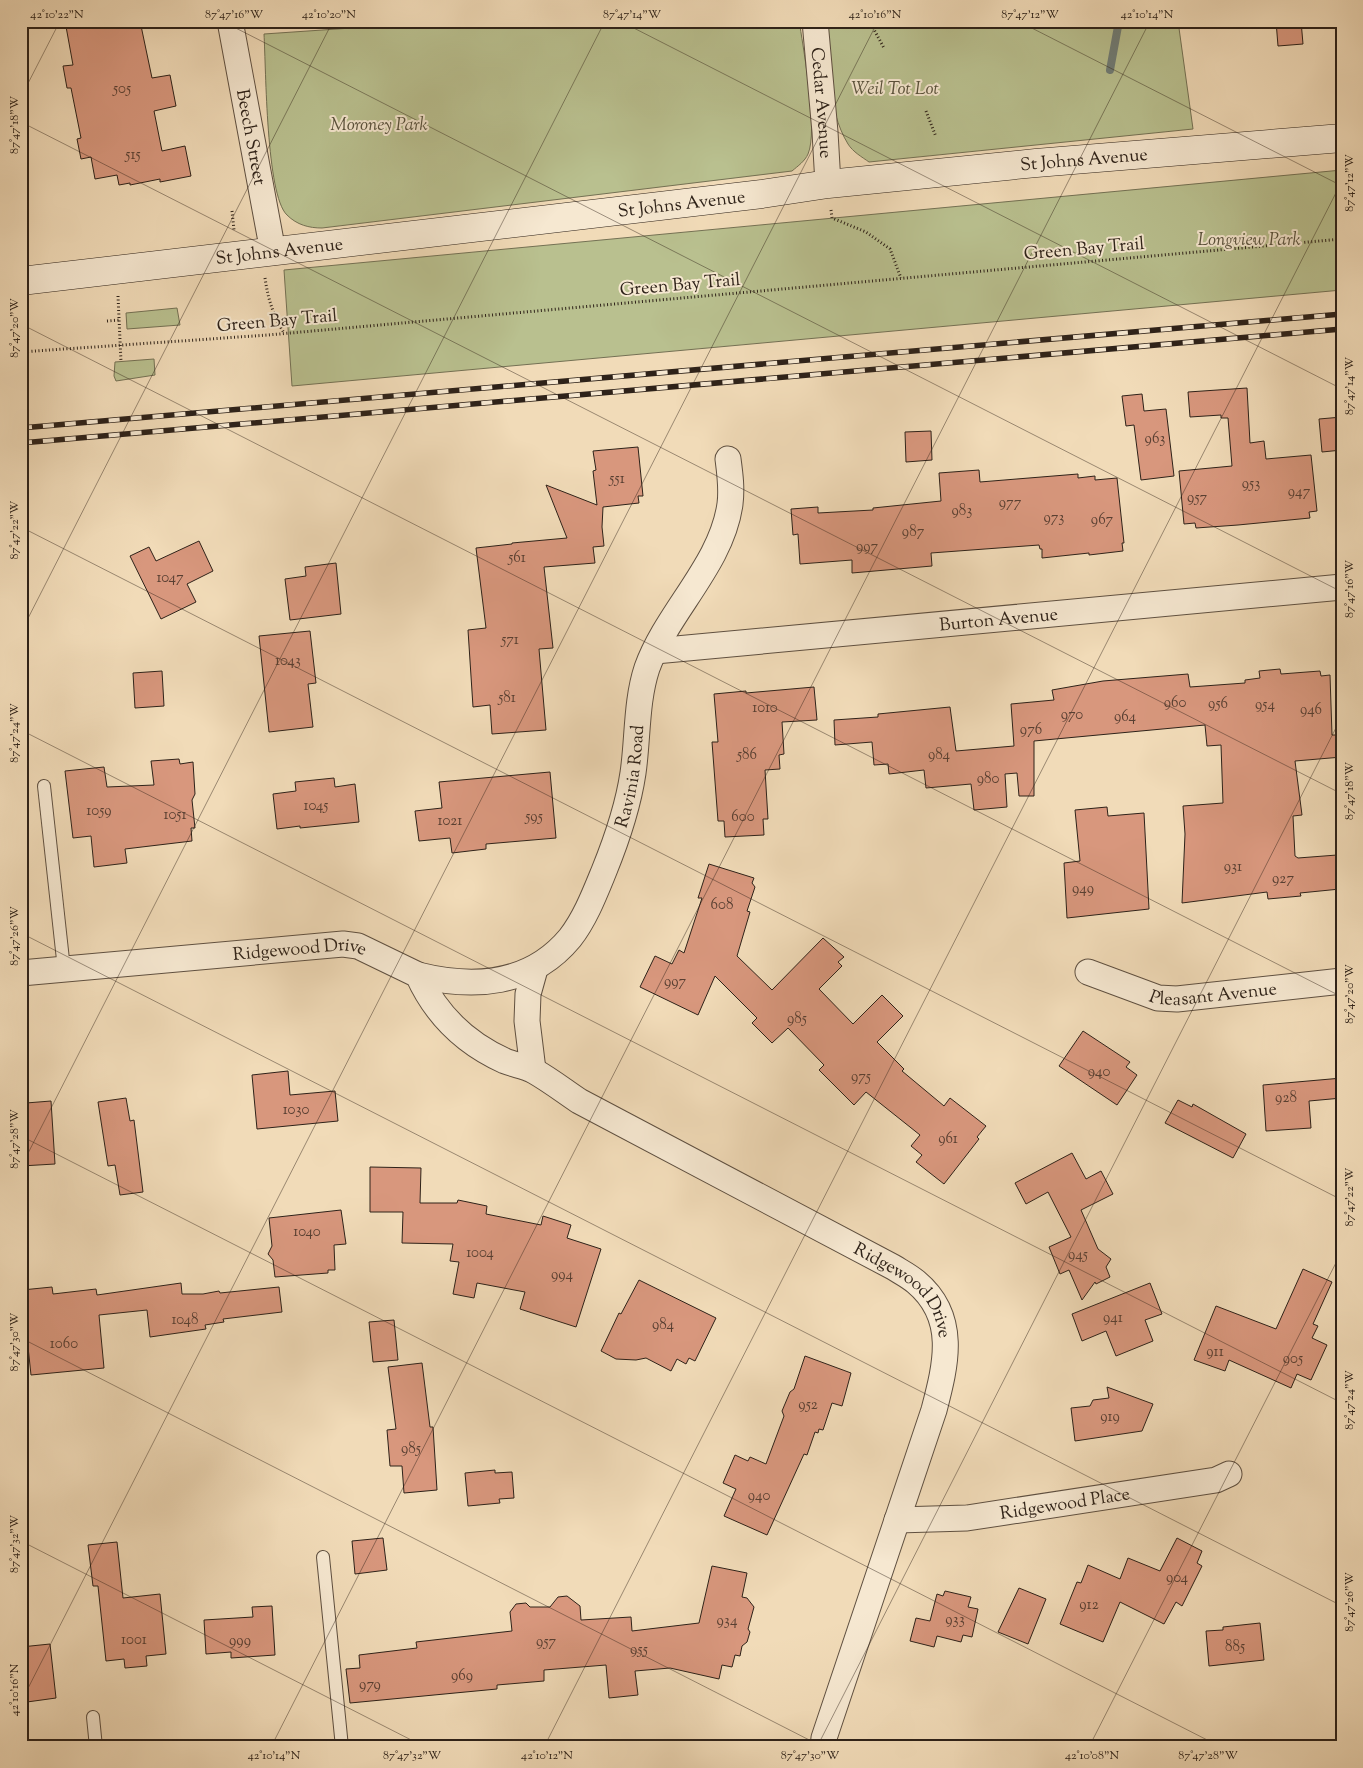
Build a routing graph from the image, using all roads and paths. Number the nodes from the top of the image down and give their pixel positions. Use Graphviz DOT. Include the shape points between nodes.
graph roads {
  1 [pos="230,21"];
  2 [pos="815,21"];
  3 [pos="861,21"];
  4 [pos="884,48"];
  5 [pos="926,111"];
  6 [pos="936,137"];
  7 [pos="1342,138"];
  8 [pos="828,184"];
  9 [pos="1342,238"];
  10 [pos="269,260"];
  11 [pos="116,271"];
  12 [pos="901,278"];
  13 [pos="21,281"];
  14 [pos="119,320"];
  15 [pos="107,321"];
  16 [pos="284,333"];
  17 [pos="122,345"];
  18 [pos="21,352"];
  19 [pos="121,362"];
  20 [pos="728,459"];
  21 [pos="1342,587"];
  22 [pos="655,651"];
  23 [pos="44,786"];
  24 [pos="64,969"];
  25 [pos="535,969"];
  26 [pos="1088,972"];
  27 [pos="21,973"];
  28 [pos="418,975"];
  29 [pos="1342,981"];
  30 [pos="533,1070"];
  31 [pos="1230,1474"];
  32 [pos="897,1520"];
  33 [pos="323,1557"];
  34 [pos="93,1717"];
  35 [pos="96,1747"];
  36 [pos="342,1747"];
  37 [pos="823,1747"];
  1 -- 10 [label="street, Beech Street"];
  2 -- 8 [label="street, Cedar Avenue"];
  3 -- 4 [label="path" via="872,26"];
  5 -- 6 [label="path"];
  7 -- 8 [label="street, St Johns Avenue"];
  8 -- 10 [label="street, St Johns Avenue"];
  8 -- 12 [label="path" via="832,218 866,232 890,249"];
  9 -- 12 [label="path, Green Bay Trail"];
  10 -- 11 [label="street, St Johns Avenue"];
  10 -- 16 [label="path" via="268,298 274,318"];
  11 -- 13 [label="street, St Johns Avenue"];
  11 -- 14 [label="path"];
  12 -- 16 [label="path, Green Bay Trail"];
  14 -- 15 [label="path"];
  14 -- 17 [label="path"];
  16 -- 17 [label="path, Green Bay Trail"];
  17 -- 18 [label="path, Green Bay Trail"];
  17 -- 19 [label="path"];
  20 -- 22 [label="street, Ravinia Road" via="730,506 723,530 713,553"];
  21 -- 22 [label="street, Burton Avenue"];
  22 -- 25 [label="street, Ravinia Road" via="643,683 633,772 617,839 597,888 571,937"];
  23 -- 24 [label="lane"];
  24 -- 27 [label="street, Ridgewood Drive"];
  24 -- 28 [label="street, Ridgewood Drive" via="343,944 358,946"];
  25 -- 28 [label="street, Ravinia Road" via="512,978 484,982 438,980"];
  25 -- 30 [label="street" via="528,994 527,1021"];
  26 -- 29 [label="street, Pleasant Avenue" via="1158,998 1177,999"];
  28 -- 30 [label="street, Ridgewood Drive" via="439,1013 459,1032 505,1061"];
  30 -- 32 [label="street, Ridgewood Drive" via="579,1101 894,1267 930,1296 942,1316 946,1341 944,1372"];
  31 -- 32 [label="street, Ridgewood Place" via="1216,1480 967,1518"];
  32 -- 37 [label="street, Ridgewood Drive"];
  33 -- 36 [label="lane"];
  34 -- 35 [label="lane"];
}
